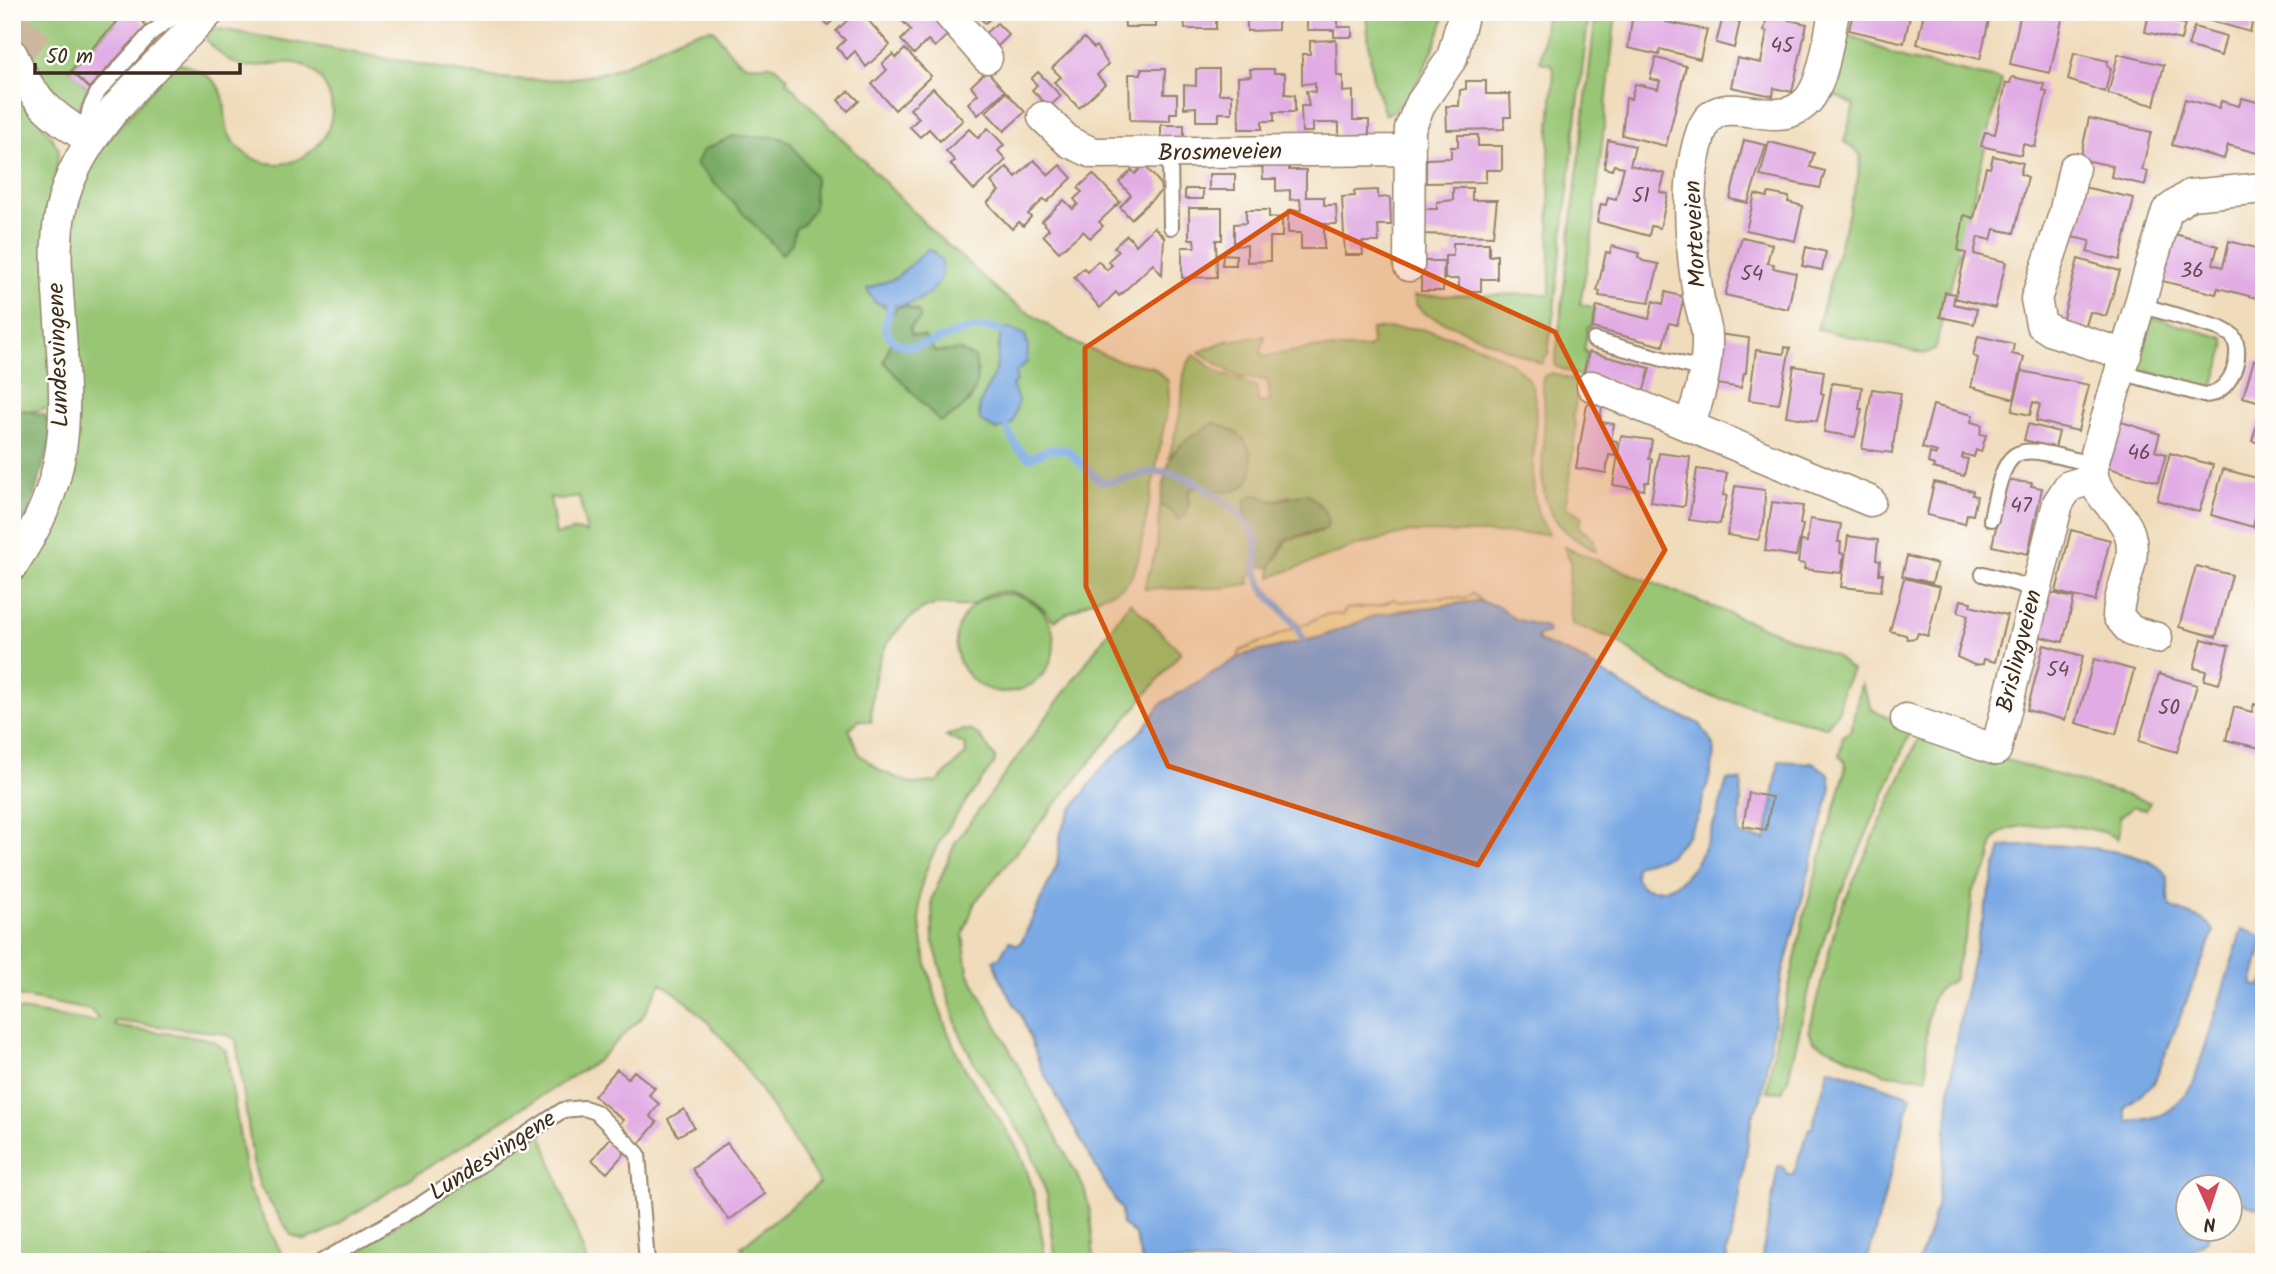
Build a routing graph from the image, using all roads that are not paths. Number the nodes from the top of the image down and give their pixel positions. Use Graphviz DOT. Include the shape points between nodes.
graph roads {
  1 [pos="947,12"];
  2 [pos="1464,12"];
  3 [pos="1834,12"];
  4 [pos="201,13"];
  5 [pos="12,54"];
  6 [pos="987,58"];
  7 [pos="1043,117"];
  8 [pos="88,138"];
  9 [pos="1408,150"];
  10 [pos="1170,154"];
  11 [pos="2074,168"];
  12 [pos="2264,188"];
  13 [pos="1171,227"];
  14 [pos="1409,266"];
  15 [pos="2140,304"];
  16 [pos="1594,341"];
  17 [pos="2123,363"];
  18 [pos="1703,370"];
  19 [pos="1592,386"];
  20 [pos="1689,424"];
  21 [pos="2093,472"];
  22 [pos="1870,501"];
  23 [pos="1991,519"];
  24 [pos="12,566"];
  25 [pos="1983,574"];
  26 [pos="2035,589"];
  27 [pos="2157,638"];
  28 [pos="1906,719"];
  29 [pos="321,1262"];
  30 [pos="647,1262"];
  1 -- 6 [label="street"];
  2 -- 9 [label="street" via="1452,58 1414,115"];
  3 -- 18 [label="street, Morteveien" via="1818,82 1808,100 1788,113 1772,116 1725,109 1711,115 1703,129 1691,186 1697,289 1707,338"];
  4 -- 8 [label="street, Lundesvingene"];
  5 -- 8 [label="street" via="35,98 58,120"];
  7 -- 10 [label="street, Brosmeveien" via="1082,150"];
  8 -- 24 [label="street, Lundesvingene" via="68,184 57,232 65,402 61,460 48,506"];
  9 -- 10 [label="street, Brosmeveien"];
  9 -- 14 [label="street"];
  10 -- 13 [label="lane"];
  11 -- 17 [label="street" via="2062,222 2036,299 2038,314 2052,331"];
  12 -- 15 [label="street" via="2195,193 2172,205 2161,223"];
  15 -- 17 [label="street"];
  15 -- 17 [label="lane" via="2232,335 2237,350 2229,383 2218,393 2204,395"];
  16 -- 18 [label="lane"];
  17 -- 21 [label="street"];
  18 -- 20 [label="street, Morteveien"];
  19 -- 20 [label="street"];
  20 -- 22 [label="street"];
  21 -- 23 [label="lane" via="2032,451 2017,453 2002,469"];
  21 -- 26 [label="street, Brislingveien" via="2061,496"];
  21 -- 27 [label="street" via="2101,495 2126,524 2132,541 2119,620 2132,631"];
  25 -- 26 [label="lane"];
  26 -- 28 [label="street, Brislingveien" via="1996,750"];
  29 -- 30 [label="lane, Lundesvingene" via="418,1206 548,1118 577,1108 596,1112 638,1154"];
}
